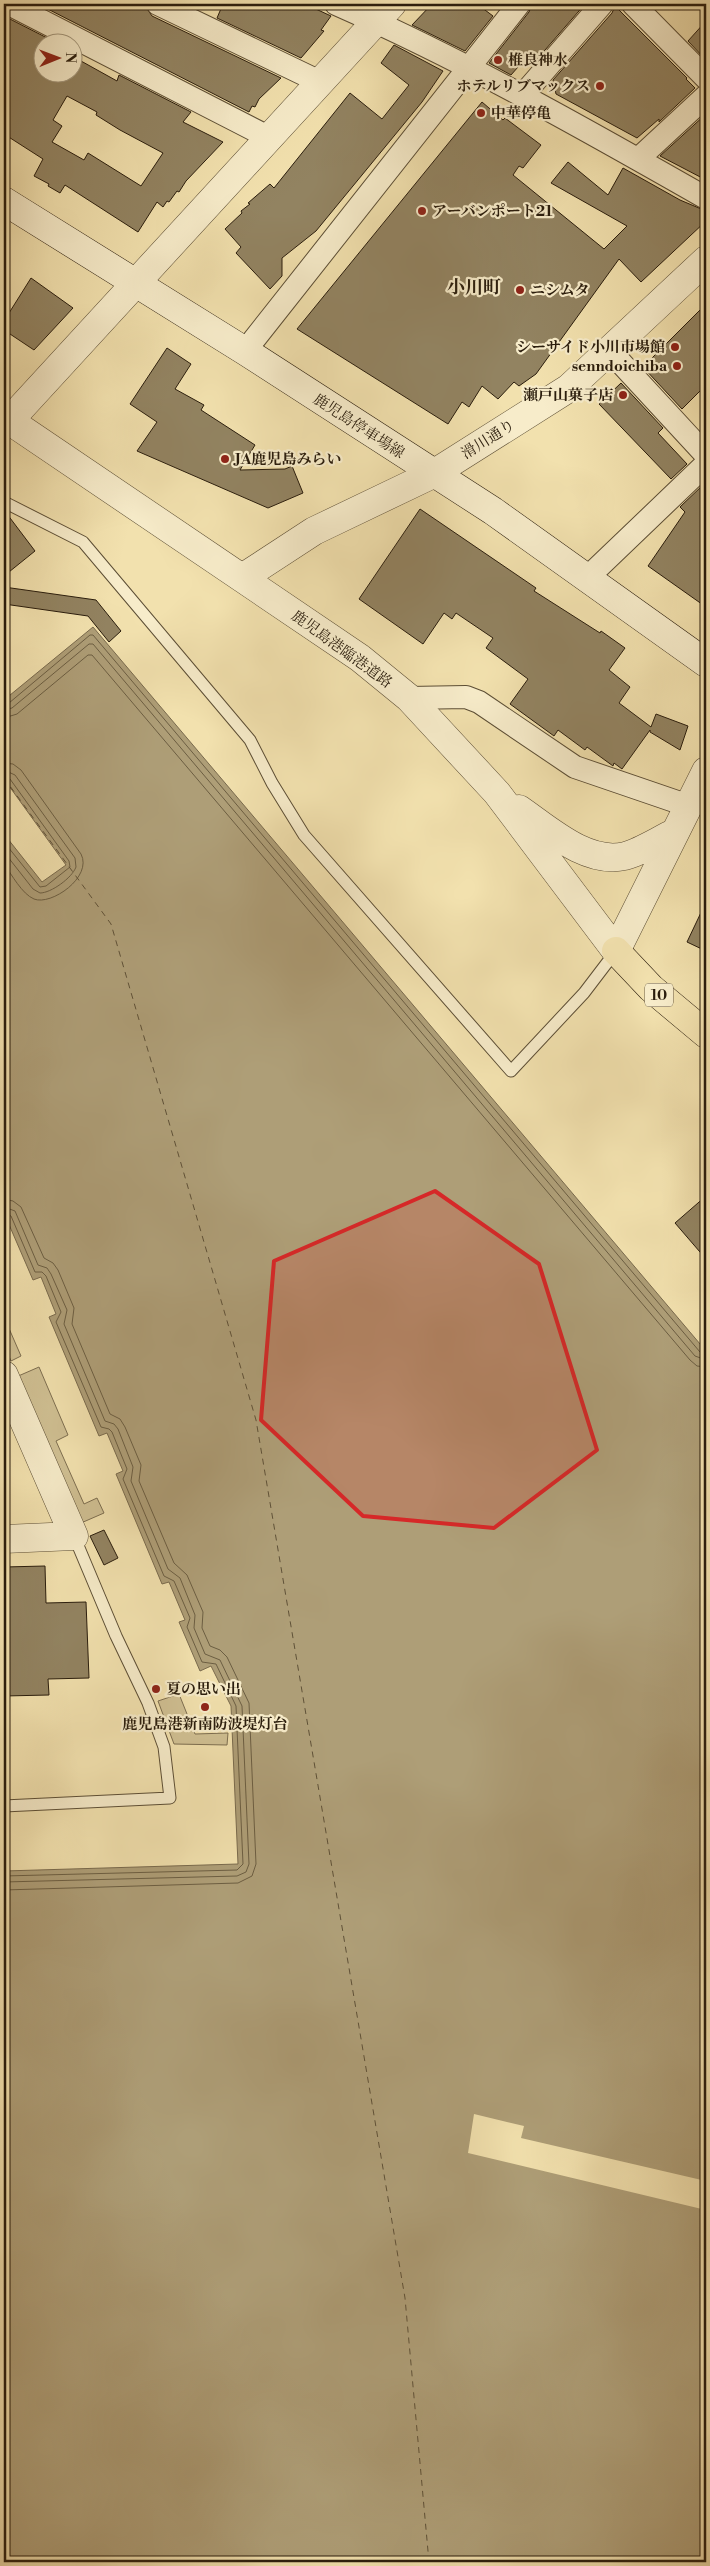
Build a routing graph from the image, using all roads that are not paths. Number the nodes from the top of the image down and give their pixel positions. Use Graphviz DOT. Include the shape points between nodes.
graph roads {
  1 [pos="9,4"];
  2 [pos="158,4"];
  3 [pos="336,4"];
  4 [pos="519,4"];
  5 [pos="602,4"];
  6 [pos="633,4"];
  7 [pos="384,12"];
  8 [pos="468,69"];
  9 [pos="706,78"];
  10 [pos="320,82"];
  11 [pos="522,96"];
  12 [pos="706,96"];
  13 [pos="270,138"];
  14 [pos="638,159"];
  15 [pos="706,198"];
  16 [pos="4,201"];
  17 [pos="706,260"];
  18 [pos="136,283"];
  19 [pos="245,351"];
  20 [pos="610,351"];
  21 [pos="5,423"];
  22 [pos="704,451"];
  23 [pos="433,474"];
  24 [pos="4,502"];
  25 [pos="242,578"];
  26 [pos="587,578"];
  27 [pos="706,663"];
  28 [pos="409,698"];
  29 [pos="706,771"];
  30 [pos="497,794"];
  31 [pos="689,806"];
  32 [pos="674,833"];
  33 [pos="616,951"];
  34 [pos="706,1034"];
  35 [pos="4,1375"];
  36 [pos="74,1536"];
  37 [pos="4,1540"];
  38 [pos="4,1806"];
  1 -- 13 [label="street"];
  2 -- 10 [label="street"];
  3 -- 7 [label="street"];
  4 -- 8 [label="street"];
  5 -- 11 [label="street"];
  6 -- 9 [label="street"];
  7 -- 8 [label="street"];
  7 -- 10 [label="street"];
  8 -- 11 [label="street"];
  8 -- 19 [label="street"];
  10 -- 13 [label="street"];
  11 -- 14 [label="street"];
  12 -- 14 [label="street"];
  13 -- 18 [label="street"];
  14 -- 15 [label="street"];
  16 -- 18 [label="street, 鹿児島停車場線"];
  17 -- 20 [label="street, 滑川通り"];
  18 -- 19 [label="street, 鹿児島停車場線"];
  18 -- 21 [label="street"];
  19 -- 23 [label="street, 鹿児島停車場線"];
  20 -- 22 [label="street"];
  20 -- 23 [label="street, 滑川通り" via="569,388"];
  21 -- 25 [label="street, 鹿児島港臨港道路"];
  22 -- 26 [label="street"];
  23 -- 25 [label="street, 滑川通り" via="314,531"];
  23 -- 26 [label="street, 鹿児島停車場線" via="493,511"];
  24 -- 33 [label="lane" via="83,542 250,740 304,835 511,1070 584,993"];
  25 -- 28 [label="street, 鹿児島港臨港道路" via="360,658"];
  26 -- 27 [label="street, 鹿児島停車場線"];
  28 -- 30 [label="street, 鹿児島港臨港道路"];
  28 -- 31 [label="street" via="466,697 479,702 575,767"];
  29 -- 31 [label="street"];
  30 -- 32 [label="street" via="561,838 609,858 627,856"];
  30 -- 33 [label="street, 鹿児島港臨港道路"];
  31 -- 32 [label="street"];
  32 -- 33 [label="street"];
  33 -- 34 [label="highway, 10" via="651,988"];
  35 -- 36 [label="street"];
  36 -- 37 [label="street"];
  36 -- 38 [label="lane" via="148,1702 164,1747 170,1798"];
}
